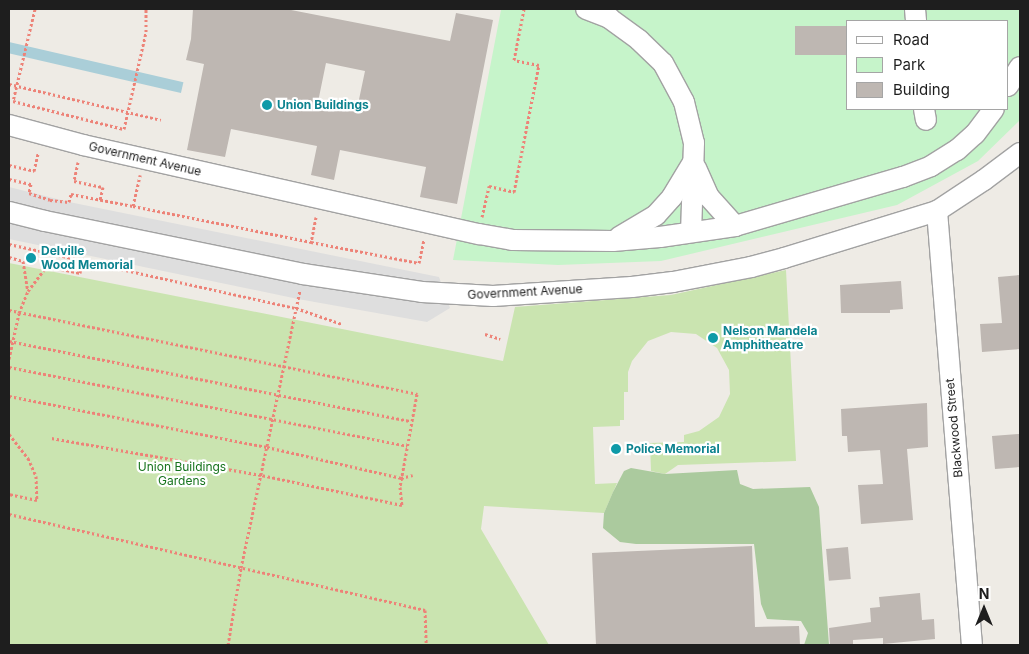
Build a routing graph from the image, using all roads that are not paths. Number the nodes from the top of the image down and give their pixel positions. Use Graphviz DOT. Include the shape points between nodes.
graph roads {
  1 [pos="586,9"];
  2 [pos="1020,67"];
  3 [pos="1009,84"];
  4 [pos="993,110"];
  5 [pos="9,125"];
  6 [pos="1020,153"];
  7 [pos="694,162"];
  8 [pos="937,211"];
  9 [pos="9,212"];
  10 [pos="735,226"];
  11 [pos="691,232"];
  12 [pos="613,241"];
  13 [pos="972,645"];
  1 -- 7 [label="street" via="608,18 639,40 663,63 684,102 694,143"];
  2 -- 3 [label="street"];
  4 -- 10 [label="street, Government Avenue" via="975,134 931,166"];
  5 -- 12 [label="street, Government Avenue" via="478,234 513,240"];
  6 -- 8 [label="street, Government Avenue"];
  7 -- 10 [label="street" via="709,197"];
  7 -- 11 [label="street"];
  7 -- 12 [label="street" via="672,197 656,214"];
  8 -- 9 [label="street, Government Avenue" via="751,267 632,287 493,296 391,288 303,274"];
  8 -- 13 [label="street, Blackwood Street"];
  10 -- 11 [label="street, Government Avenue"];
  11 -- 12 [label="street, Government Avenue"];
}
